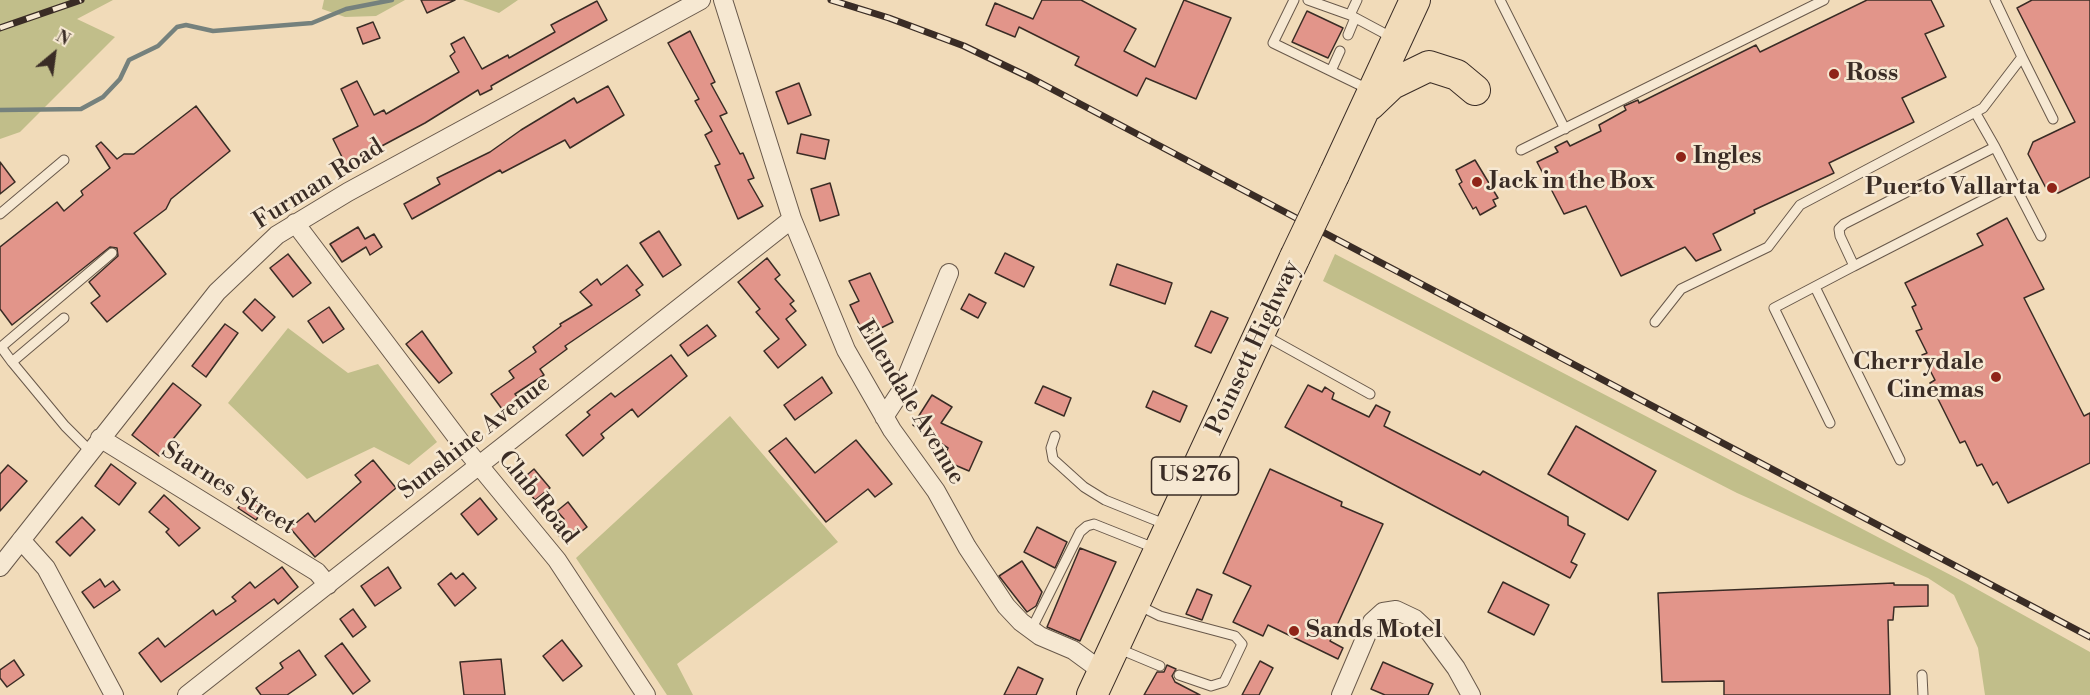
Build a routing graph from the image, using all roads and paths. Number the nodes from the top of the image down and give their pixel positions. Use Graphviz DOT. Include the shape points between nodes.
graph roads {
  1 [pos="701,0"];
  2 [pos="723,0"];
  3 [pos="1294,0"];
  4 [pos="1308,0"];
  5 [pos="1357,0"];
  6 [pos="1500,0"];
  7 [pos="1824,0"];
  8 [pos="1995,0"];
  9 [pos="1412,1"];
  10 [pos="1353,17"];
  11 [pos="1348,35"];
  12 [pos="1397,40"];
  13 [pos="1340,51"];
  14 [pos="2022,57"];
  15 [pos="1331,71"];
  16 [pos="1475,90"];
  17 [pos="1369,101"];
  18 [pos="1975,112"];
  19 [pos="2053,119"];
  20 [pos="1565,129"];
  21 [pos="1995,147"];
  22 [pos="1521,150"];
  23 [pos="64,160"];
  24 [pos="2014,184"];
  25 [pos="0,214"];
  26 [pos="792,219"];
  27 [pos="296,223"];
  28 [pos="2041,236"];
  29 [pos="112,253"];
  30 [pos="1854,266"];
  31 [pos="949,273"];
  32 [pos="1815,287"];
  33 [pos="64,318"];
  34 [pos="1655,322"];
  35 [pos="1260,333"];
  36 [pos="0,346"];
  37 [pos="12,362"];
  38 [pos="1370,394"];
  39 [pos="884,417"];
  40 [pos="1830,423"];
  41 [pos="1055,436"];
  42 [pos="95,445"];
  43 [pos="1900,460"];
  44 [pos="480,465"];
  45 [pos="1166,539"];
  46 [pos="21,540"];
  47 [pos="0,567"];
  48 [pos="328,585"];
  49 [pos="1136,604"];
  50 [pos="1031,630"];
  51 [pos="1160,666"];
  52 [pos="1103,671"];
  53 [pos="1179,675"];
  54 [pos="1922,675"];
  55 [pos="641,692"];
  56 [pos="109,693"];
  57 [pos="187,695"];
  58 [pos="1341,695"];
  59 [pos="1471,695"];
  60 [pos="1923,695"];
  1 -- 27 [label="street, Furman Road"];
  2 -- 26 [label="street, Ellendale Avenue"];
  3 -- 15 [label="lane" via="1273,43"];
  4 -- 10 [label="lane"];
  5 -- 10 [label="lane"];
  6 -- 20 [label="lane"];
  7 -- 20 [label="lane"];
  8 -- 14 [label="lane"];
  9 -- 12 [label="highway, Poinsett Highway / US 276"];
  10 -- 11 [label="lane"];
  10 -- 12 [label="lane"];
  12 -- 17 [label="highway, Poinsett Highway / US 276"];
  13 -- 15 [label="lane"];
  14 -- 18 [label="lane"];
  14 -- 19 [label="lane"];
  15 -- 17 [label="lane"];
  16 -- 17 [label="highway" via="1457,75 1429,66 1392,84"];
  17 -- 35 [label="highway, Poinsett Highway / US 276, bridge"];
  18 -- 21 [label="lane"];
  18 -- 34 [label="lane" via="1800,205 1768,247 1681,289"];
  20 -- 22 [label="lane"];
  21 -- 24 [label="lane"];
  21 -- 30 [label="lane" via="1844,224 1839,229 1840,236"];
  23 -- 25 [label="lane"];
  24 -- 28 [label="lane"];
  24 -- 30 [label="lane"];
  26 -- 39 [label="street, Ellendale Avenue" via="846,350"];
  26 -- 44 [label="street, Sunshine Avenue"];
  27 -- 42 [label="street, Furman Road" via="258,250 217,292"];
  27 -- 44 [label="street, Club Road"];
  29 -- 36 [label="lane"];
  30 -- 32 [label="lane"];
  31 -- 39 [label="street" via="901,392"];
  32 -- 40 [label="lane" via="1774,308"];
  32 -- 43 [label="lane"];
  33 -- 37 [label="lane"];
  35 -- 38 [label="lane"];
  35 -- 45 [label="highway, Poinsett Highway / US 276"];
  36 -- 37 [label="lane"];
  37 -- 42 [label="lane" via="65,426"];
  39 -- 50 [label="street, Ellendale Avenue" via="936,491 1006,606"];
  41 -- 45 [label="lane" via="1050,448 1053,459 1084,487"];
  42 -- 46 [label="street, Furman Road"];
  42 -- 48 [label="street, Starnes Street" via="316,572"];
  44 -- 48 [label="street, Sunshine Avenue"];
  44 -- 55 [label="street, Club Road" via="557,560"];
  45 -- 49 [label="highway, Poinsett Highway / US 276"];
  45 -- 50 [label="lane" via="1094,524 1087,526 1080,532"];
  46 -- 47 [label="street, Furman Road"];
  46 -- 56 [label="street" via="45,568"];
  48 -- 57 [label="street, Sunshine Avenue"];
  49 -- 52 [label="highway, Poinsett Highway / US 276"];
  49 -- 53 [label="lane" via="1160,616 1235,636 1242,644 1224,682 1211,686"];
  50 -- 52 [label="street, Ellendale Avenue" via="1073,650"];
  51 -- 52 [label="lane"];
  54 -- 60 [label="lane"];
  58 -- 59 [label="street" via="1372,622 1389,610 1403,612 1430,633"];
}
